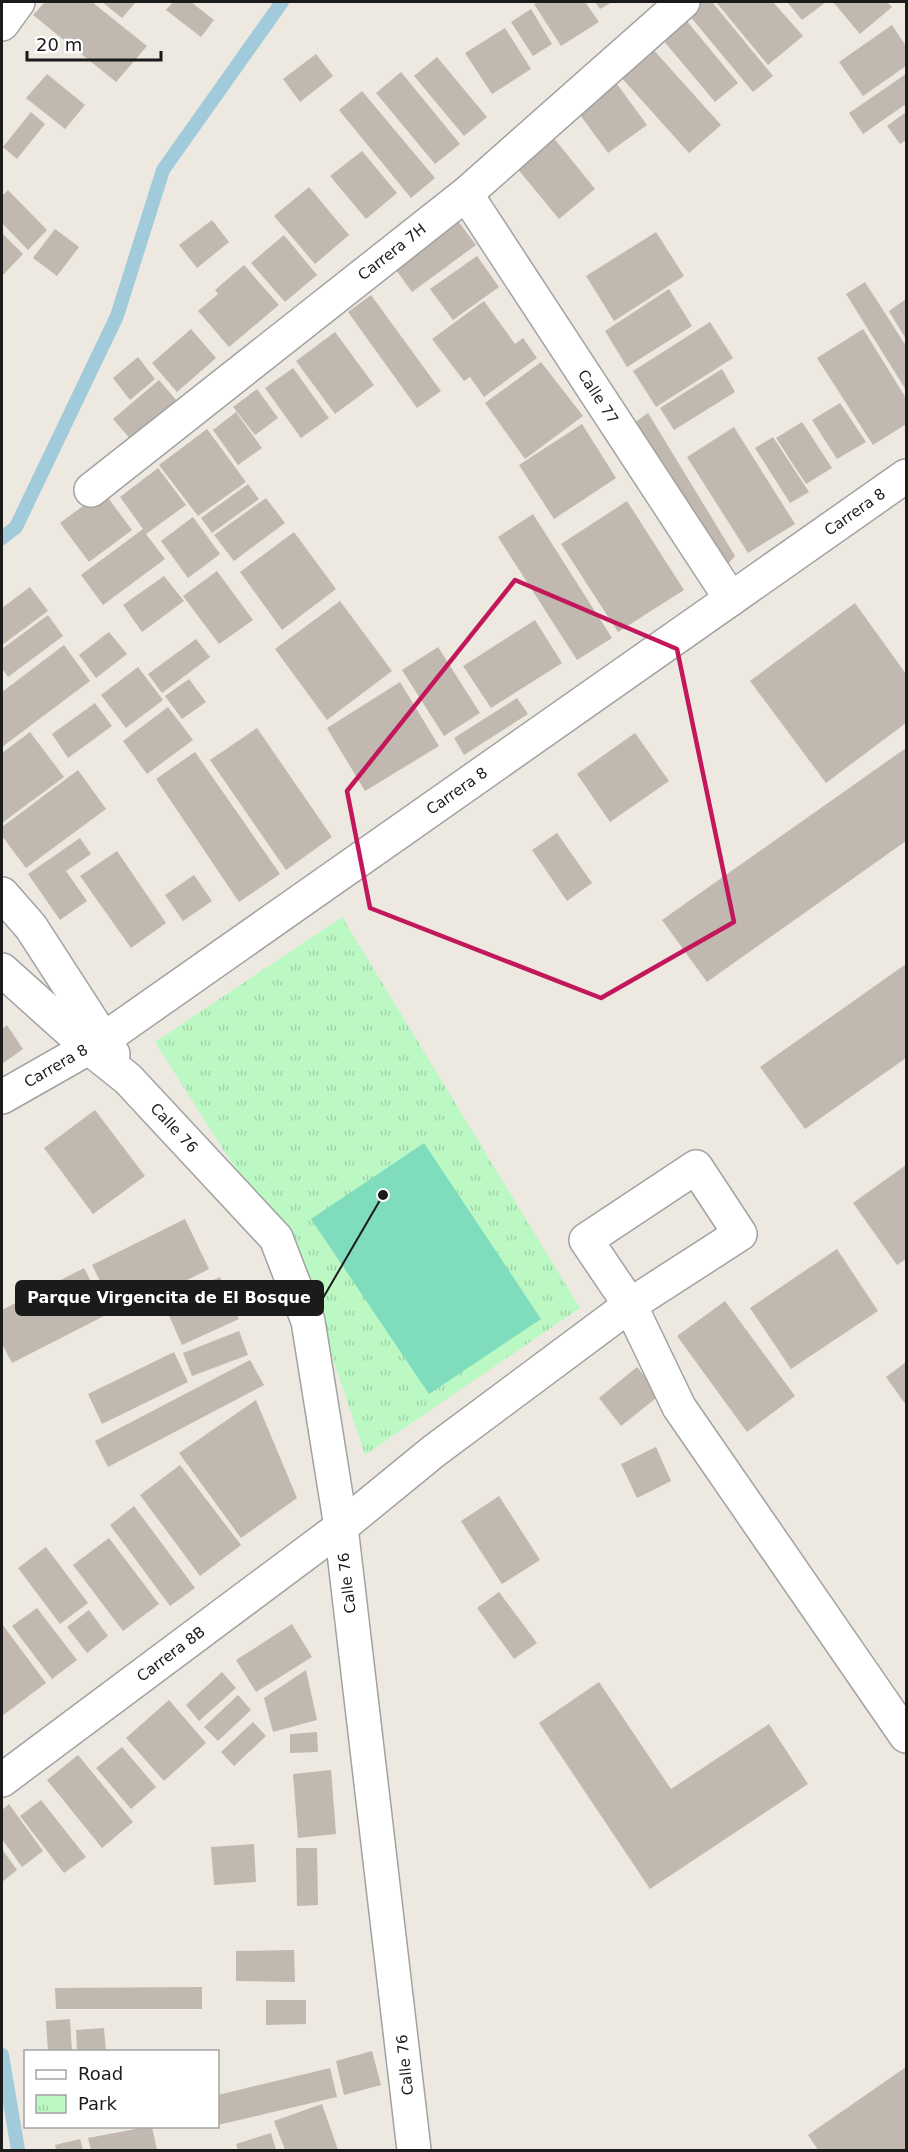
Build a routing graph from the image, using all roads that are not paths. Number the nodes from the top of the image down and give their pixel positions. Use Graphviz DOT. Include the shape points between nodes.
graph roads {
  1 [pos="18,2"];
  2 [pos="683,2"];
  3 [pos="2,24"];
  4 [pos="466,194"];
  5 [pos="906,476"];
  6 [pos="91,490"];
  7 [pos="731,599"];
  8 [pos="2,894"];
  9 [pos="2,970"];
  10 [pos="96,1043"];
  11 [pos="2,1097"];
  12 [pos="630,1305"];
  13 [pos="340,1527"];
  14 [pos="906,1736"];
  15 [pos="2,1780"];
  16 [pos="414,2151"];
  1 -- 3 [label="street"];
  2 -- 4 [label="street, Carrera 7H"];
  4 -- 6 [label="street, Carrera 7H"];
  4 -- 7 [label="street, Calle 77"];
  5 -- 7 [label="street, Carrera 8"];
  7 -- 10 [label="street, Carrera 8"];
  8 -- 10 [label="street, Calle 76" via="31,927"];
  9 -- 10 [label="street, Calle 76"];
  10 -- 11 [label="street, Carrera 8"];
  10 -- 13 [label="street, Calle 76" via="276,1238 308,1321"];
  12 -- 12 [label="street" via="740,1234 696,1167 586,1240"];
  12 -- 13 [label="street, Carrera 8B" via="434,1450"];
  12 -- 14 [label="street" via="679,1407"];
  13 -- 15 [label="street, Carrera 8B"];
  13 -- 16 [label="street, Calle 76"];
}
